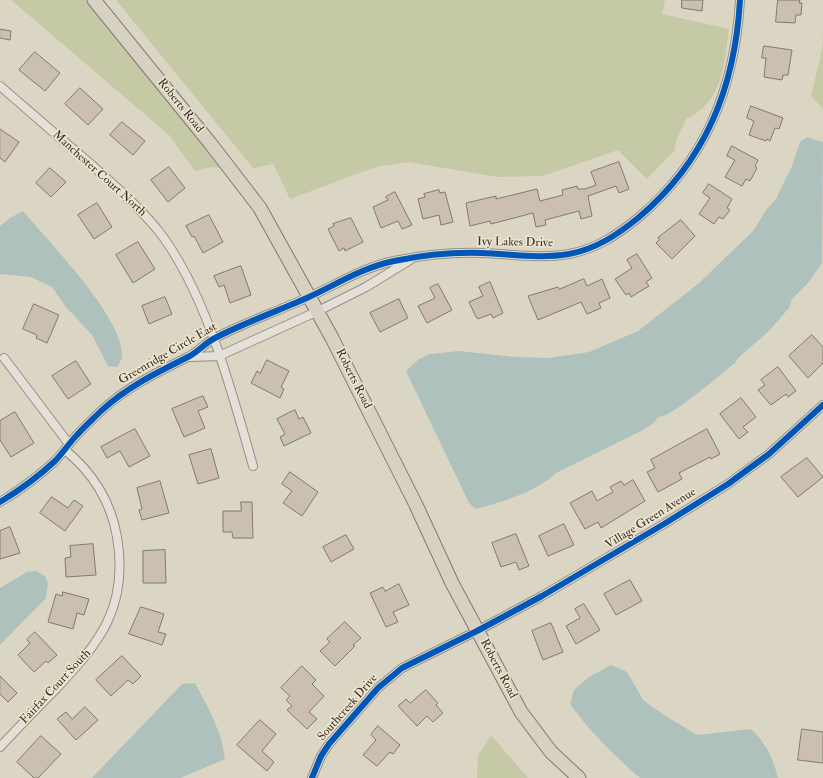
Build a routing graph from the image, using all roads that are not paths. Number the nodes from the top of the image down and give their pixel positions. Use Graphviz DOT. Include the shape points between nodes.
graph roads {
  1 [pos="94,0"];
  2 [pos="740,0"];
  3 [pos="0,86"];
  4 [pos="414,257"];
  5 [pos="310,297"];
  6 [pos="318,311"];
  7 [pos="213,339"];
  8 [pos="219,356"];
  9 [pos="190,357"];
  10 [pos="4,358"];
  11 [pos="823,405"];
  12 [pos="67,447"];
  13 [pos="253,466"];
  14 [pos="0,502"];
  15 [pos="477,631"];
  16 [pos="0,747"];
  17 [pos="312,778"];
  18 [pos="580,778"];
  1 -- 5 [label="main road, Roberts Road" via="260,208"];
  2 -- 4 [label="street, Ivy Lakes Drive" via="734,58 721,103 711,125 690,163 678,178 624,230 586,250 560,255 459,253"];
  3 -- 7 [label="street, Manchester Court North" via="120,190 157,230 186,275"];
  4 -- 5 [label="street, Ivy Lakes Drive" via="380,264"];
  4 -- 6 [label="street, Ivy Lakes Drive" via="389,274"];
  5 -- 6 [label="main road, Roberts Road"];
  5 -- 7 [label="street, Greenridge Circle East"];
  6 -- 8 [label="street, Greenridge Circle East"];
  6 -- 15 [label="main road, Roberts Road"];
  7 -- 8 [label="street, Manchester Court North"];
  7 -- 9 [label="street, Greenridge Circle East"];
  8 -- 9 [label="street, Greenridge Circle East"];
  8 -- 13 [label="street, Manchester Court North"];
  9 -- 12 [label="street, Greenridge Circle East" via="154,374 121,394 100,411"];
  10 -- 12 [label="street, Fairfax Court South"];
  11 -- 15 [label="street, Village Green Avenue" via="769,454 728,484 584,573"];
  12 -- 14 [label="street, Greenridge Circle East" via="30,483"];
  12 -- 16 [label="street, Fairfax Court South" via="85,468 104,497 112,515 120,562 116,598 106,624 86,657"];
  15 -- 17 [label="street, Southcreek Drive" via="416,660 388,679 329,744"];
  15 -- 18 [label="main road, Roberts Road" via="535,733 551,752"];
}
